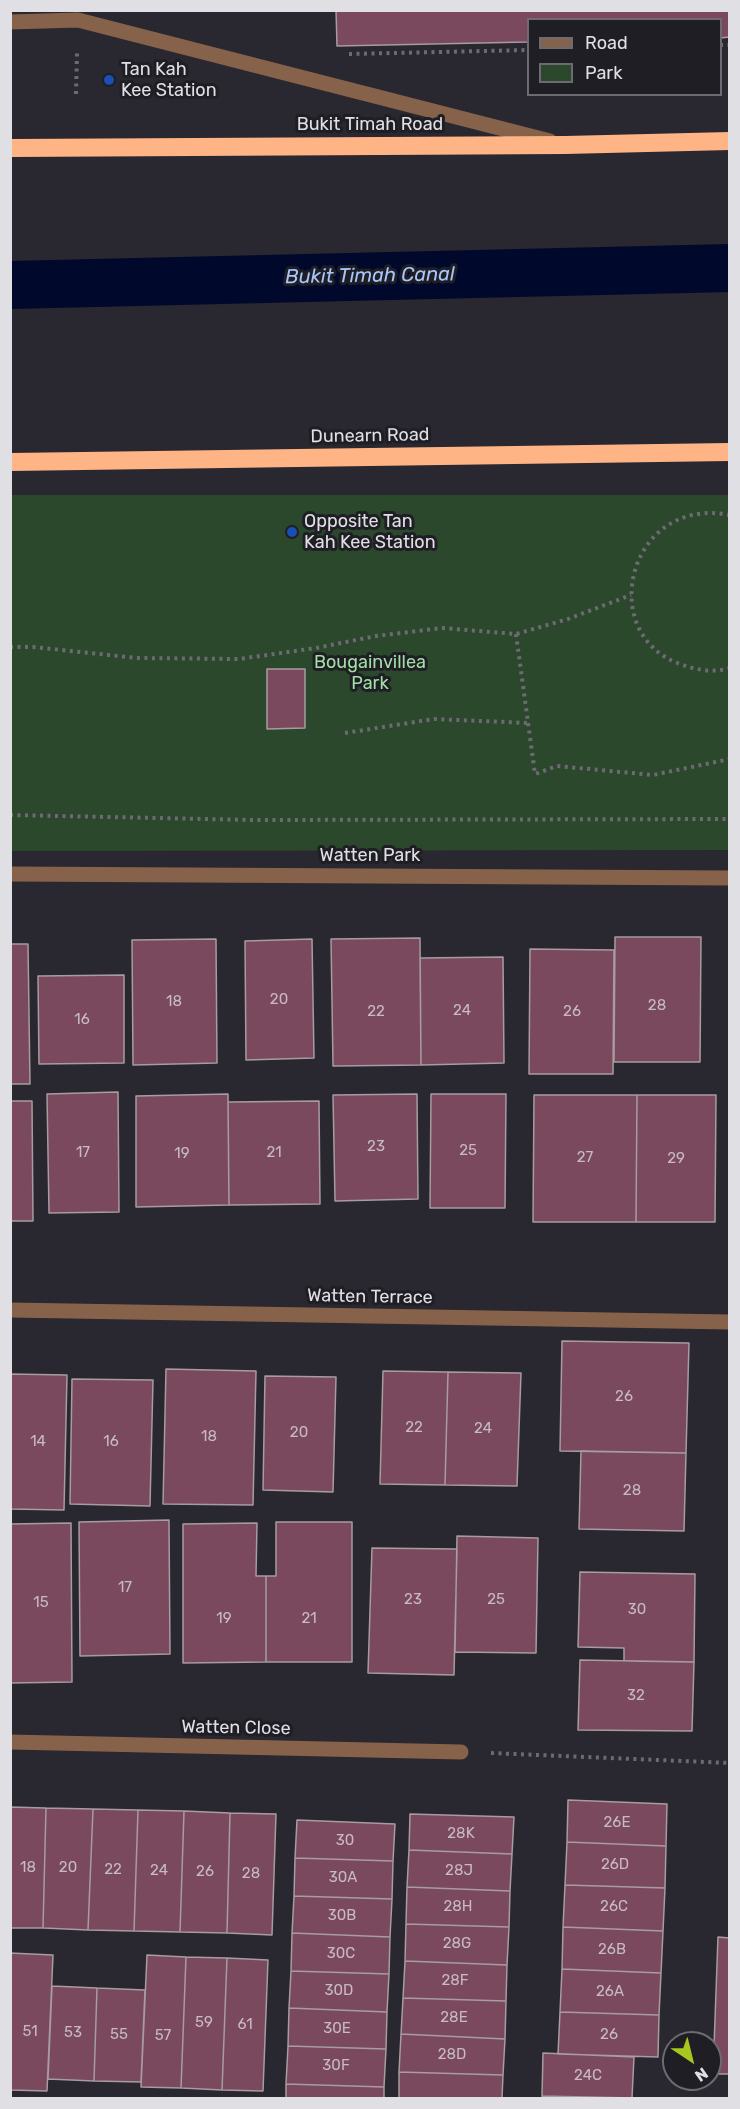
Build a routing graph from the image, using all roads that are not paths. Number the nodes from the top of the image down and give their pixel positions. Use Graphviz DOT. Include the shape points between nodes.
graph roads {
  1 [pos="10,22"];
  2 [pos="729,141"];
  3 [pos="565,145"];
  4 [pos="10,148"];
  5 [pos="729,452"];
  6 [pos="10,462"];
  7 [pos="10,874"];
  8 [pos="729,878"];
  9 [pos="10,1310"];
  10 [pos="729,1322"];
  11 [pos="10,1742"];
  12 [pos="461,1752"];
  1 -- 3 [label="street" via="78,20"];
  2 -- 3 [label="highway, Bukit Timah Road"];
  3 -- 4 [label="highway, Bukit Timah Road"];
  5 -- 6 [label="highway, Dunearn Road"];
  7 -- 8 [label="street, Watten Park"];
  9 -- 10 [label="street, Watten Terrace"];
  11 -- 12 [label="street, Watten Close"];
}
